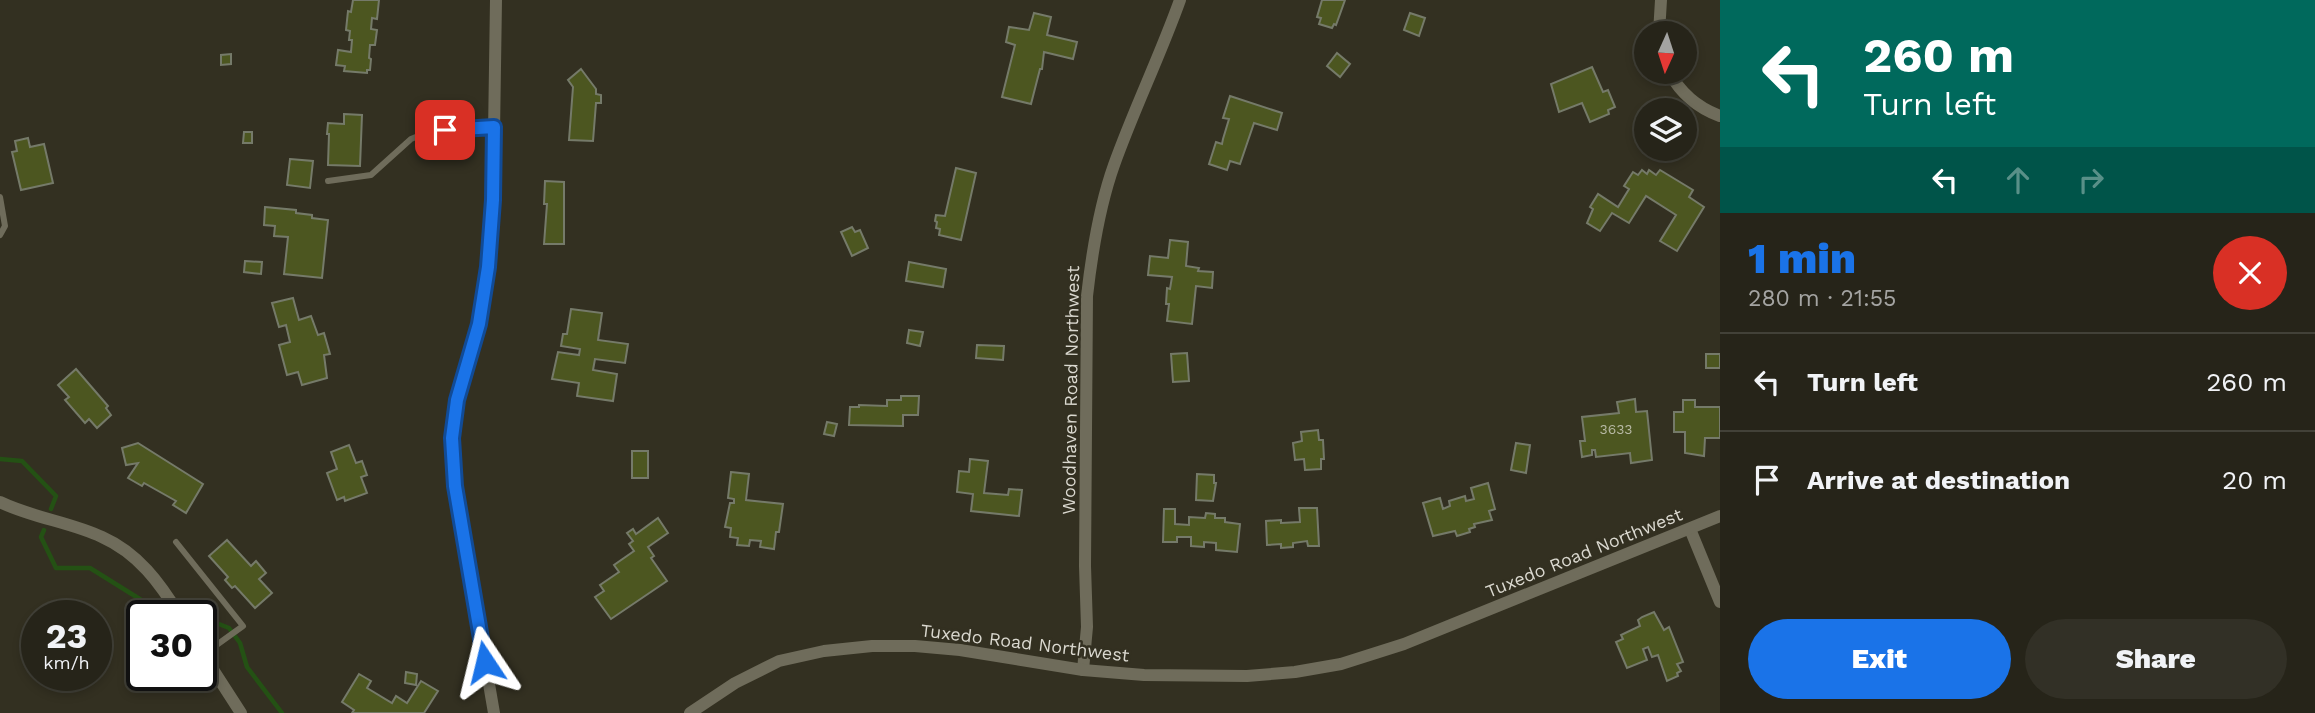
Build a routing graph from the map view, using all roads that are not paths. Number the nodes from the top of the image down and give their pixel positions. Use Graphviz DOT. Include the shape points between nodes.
graph roads {
  1 [pos="496,0"];
  2 [pos="1180,0"];
  3 [pos="1661,0"];
  4 [pos="1660,21"];
  5 [pos="1677,84"];
  6 [pos="1720,116"];
  7 [pos="494,127"];
  8 [pos="328,181"];
  9 [pos="0,197"];
  10 [pos="0,235"];
  11 [pos="0,502"];
  12 [pos="1720,516"];
  13 [pos="1690,529"];
  14 [pos="176,542"];
  15 [pos="170,600"];
  16 [pos="1720,602"];
  17 [pos="217,644"];
  18 [pos="1083,670"];
  19 [pos="217,675"];
  20 [pos="241,713"];
  21 [pos="494,713"];
  22 [pos="690,713"];
  1 -- 7 [label="street"];
  2 -- 18 [label="street, Woodhaven Road Northwest" via="1113,167 1091,256"];
  3 -- 4 [label="street"];
  5 -- 6 [label="street" via="1699,106"];
  7 -- 8 [label="lane" via="428,132 411,139 371,175"];
  7 -- 21 [label="street" via="488,267 452,438 455,486"];
  9 -- 10 [label="lane" via="5,226"];
  11 -- 15 [label="street" via="102,537 149,570"];
  12 -- 13 [label="street, Tuxedo Road Northwest"];
  13 -- 16 [label="street"];
  13 -- 18 [label="street, Tuxedo Road Northwest" via="1404,645 1341,664 1247,676"];
  14 -- 17 [label="lane" via="243,626"];
  18 -- 22 [label="street, Tuxedo Road Northwest" via="915,646 824,651 755,672"];
  19 -- 20 [label="street"];
}
